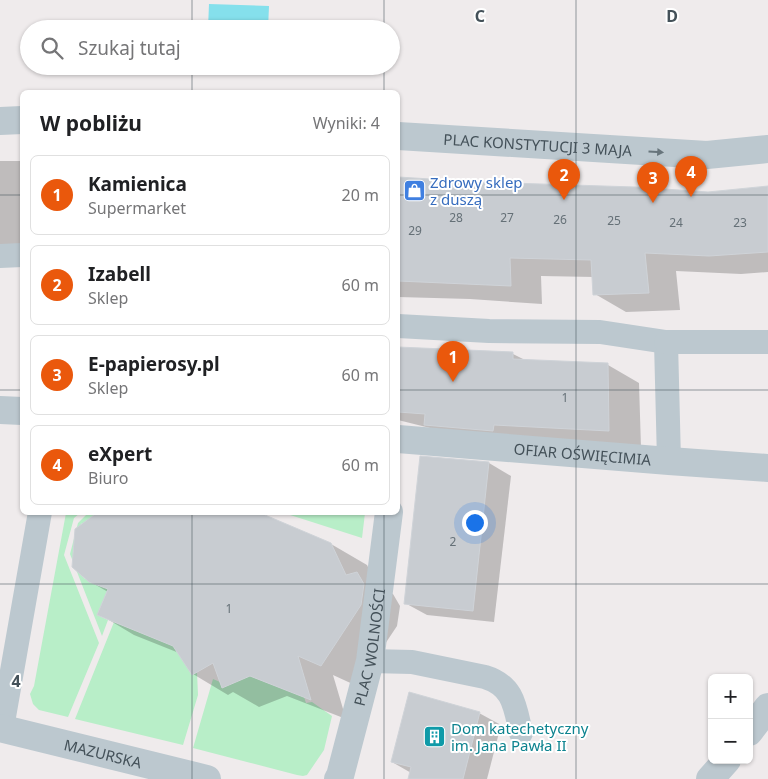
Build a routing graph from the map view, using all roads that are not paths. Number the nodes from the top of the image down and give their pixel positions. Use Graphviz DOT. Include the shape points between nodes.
graph roads {
  1 [pos="20,120"];
  2 [pos="0,121"];
  3 [pos="400,136"];
  4 [pos="768,149"];
  5 [pos="20,255"];
  6 [pos="0,256"];
  7 [pos="400,326"];
  8 [pos="666,342"];
  9 [pos="768,342"];
  10 [pos="0,410"];
  11 [pos="20,411"];
  12 [pos="400,439"];
  13 [pos="669,461"];
  14 [pos="768,468"];
  15 [pos="39,515"];
  16 [pos="389,515"];
  17 [pos="370,661"];
  18 [pos="768,707"];
  19 [pos="753,727"];
  20 [pos="1,728"];
  21 [pos="521,733"];
  22 [pos="723,764"];
  23 [pos="207,779"];
  24 [pos="338,779"];
  25 [pos="710,779"];
  1 -- 2 [label="street"];
  3 -- 4 [label="street, PLAC KONSTYTUCJI 3 MAJA, one-way" via="707,155"];
  5 -- 6 [label="lane"];
  7 -- 8 [label="lane" via="600,332"];
  8 -- 9 [label="lane"];
  8 -- 13 [label="lane"];
  10 -- 11 [label="street"];
  12 -- 13 [label="street, OFIAR OŚWIĘCIMIA"];
  13 -- 14 [label="street, OFIAR OŚWIĘCIMIA"];
  15 -- 20 [label="lane"];
  16 -- 17 [label="street, PLAC WOLNOŚCI"];
  17 -- 21 [label="lane" via="412,662 493,679 512,698"];
  17 -- 24 [label="street, PLAC WOLNOŚCI"];
  18 -- 19 [label="street"];
  20 -- 23 [label="street, MAZURSKA"];
  22 -- 25 [label="street"];
}
